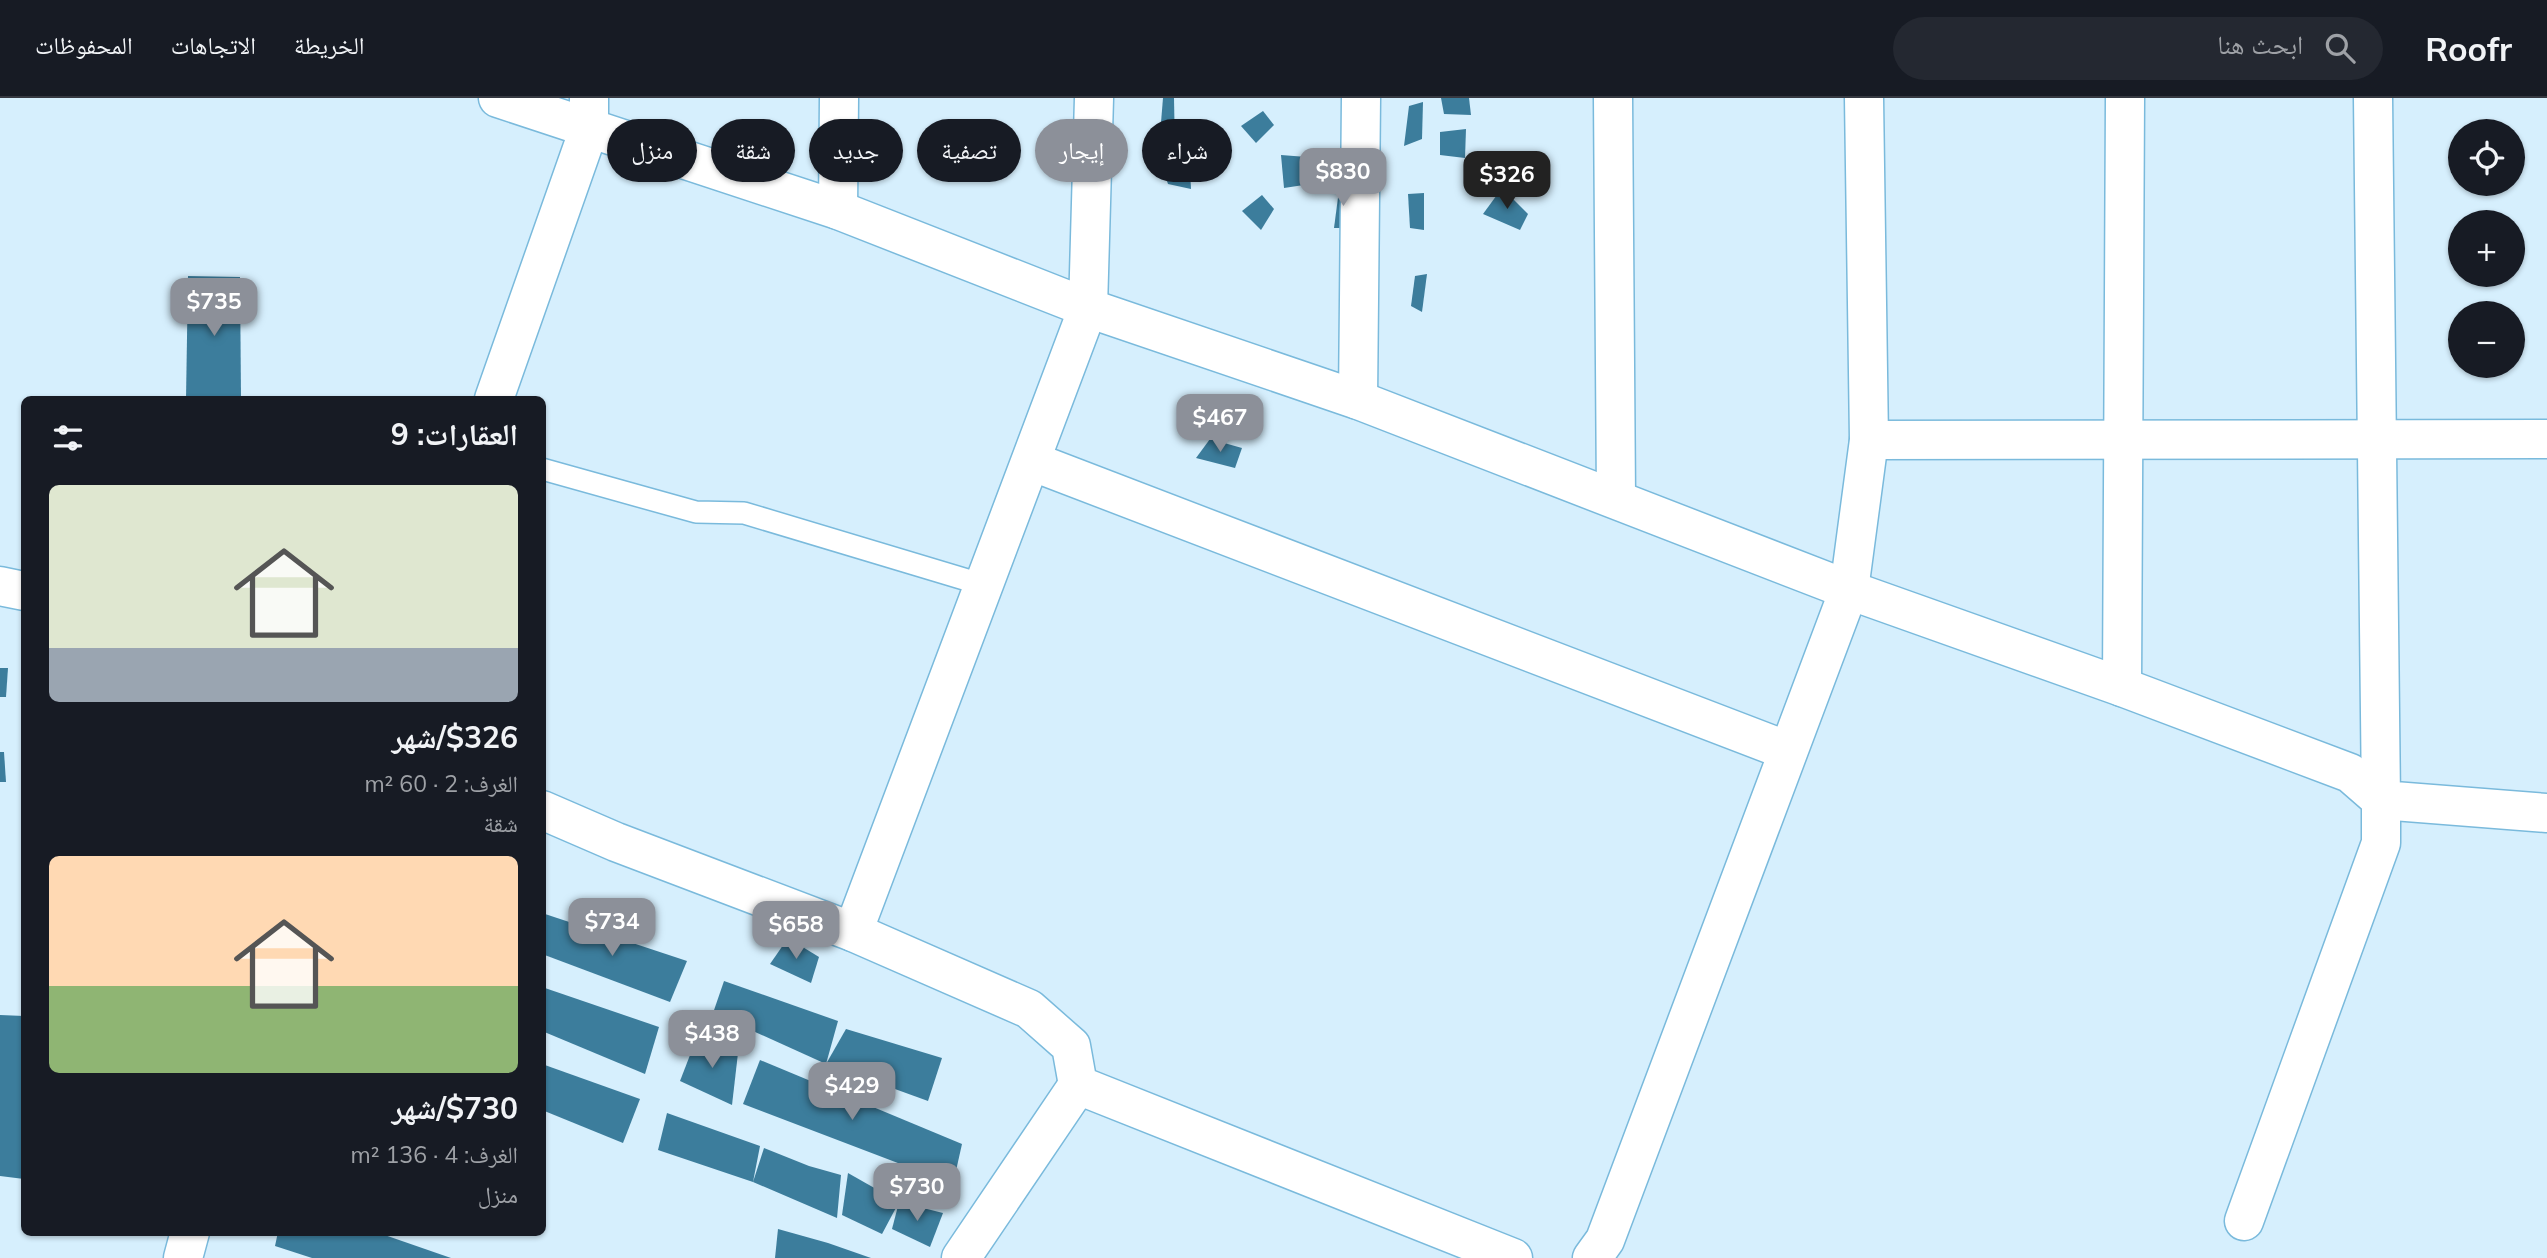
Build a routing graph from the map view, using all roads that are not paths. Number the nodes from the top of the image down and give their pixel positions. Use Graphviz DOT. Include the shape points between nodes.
graph roads {
  1 [pos="499,98"];
  2 [pos="839,98"];
  3 [pos="1094,98"];
  4 [pos="1361,98"];
  5 [pos="1613,98"];
  6 [pos="1864,98"];
  7 [pos="2125,98"];
  8 [pos="2373,98"];
  9 [pos="589,113"];
  10 [pos="838,210"];
  11 [pos="1088,308"];
  12 [pos="495,396"];
  13 [pos="1358,400"];
  14 [pos="2123,439"];
  15 [pos="2547,439"];
  16 [pos="1870,440"];
  17 [pos="2377,441"];
  18 [pos="1031,461"];
  19 [pos="546,470"];
  20 [pos="1616,498"];
  21 [pos="984,585"];
  22 [pos="0,586"];
  23 [pos="21,590"];
  24 [pos="1849,590"];
  25 [pos="2122,687"];
  26 [pos="1788,751"];
  27 [pos="2381,800"];
  28 [pos="546,812"];
  29 [pos="2547,813"];
  30 [pos="853,932"];
  31 [pos="1078,1085"];
  32 [pos="2244,1221"];
  33 [pos="189,1236"];
  34 [pos="183,1258"];
  35 [pos="961,1258"];
  36 [pos="1513,1258"];
  37 [pos="1592,1258"];
  1 -- 9 [label="street"];
  2 -- 10 [label="street"];
  3 -- 11 [label="street"];
  4 -- 13 [label="street"];
  5 -- 20 [label="street"];
  6 -- 16 [label="street"];
  7 -- 14 [label="street"];
  8 -- 17 [label="street"];
  9 -- 10 [label="street"];
  9 -- 12 [label="street"];
  10 -- 11 [label="street"];
  11 -- 13 [label="street"];
  11 -- 18 [label="street"];
  13 -- 20 [label="street"];
  14 -- 16 [label="street"];
  14 -- 17 [label="street"];
  14 -- 25 [label="street"];
  15 -- 17 [label="street"];
  16 -- 24 [label="street"];
  17 -- 27 [label="street"];
  18 -- 21 [label="street"];
  18 -- 26 [label="street"];
  19 -- 21 [label="lane" via="696,512 744,513"];
  20 -- 24 [label="street"];
  21 -- 30 [label="street"];
  22 -- 23 [label="street"];
  24 -- 25 [label="street"];
  24 -- 26 [label="street"];
  25 -- 27 [label="street" via="2350,773"];
  26 -- 37 [label="street" via="1605,1240"];
  27 -- 29 [label="street"];
  27 -- 32 [label="street" via="2381,843"];
  28 -- 30 [label="street"];
  30 -- 31 [label="street" via="1029,1009 1071,1046"];
  31 -- 35 [label="street"];
  31 -- 36 [label="street"];
  33 -- 34 [label="street"];
}
